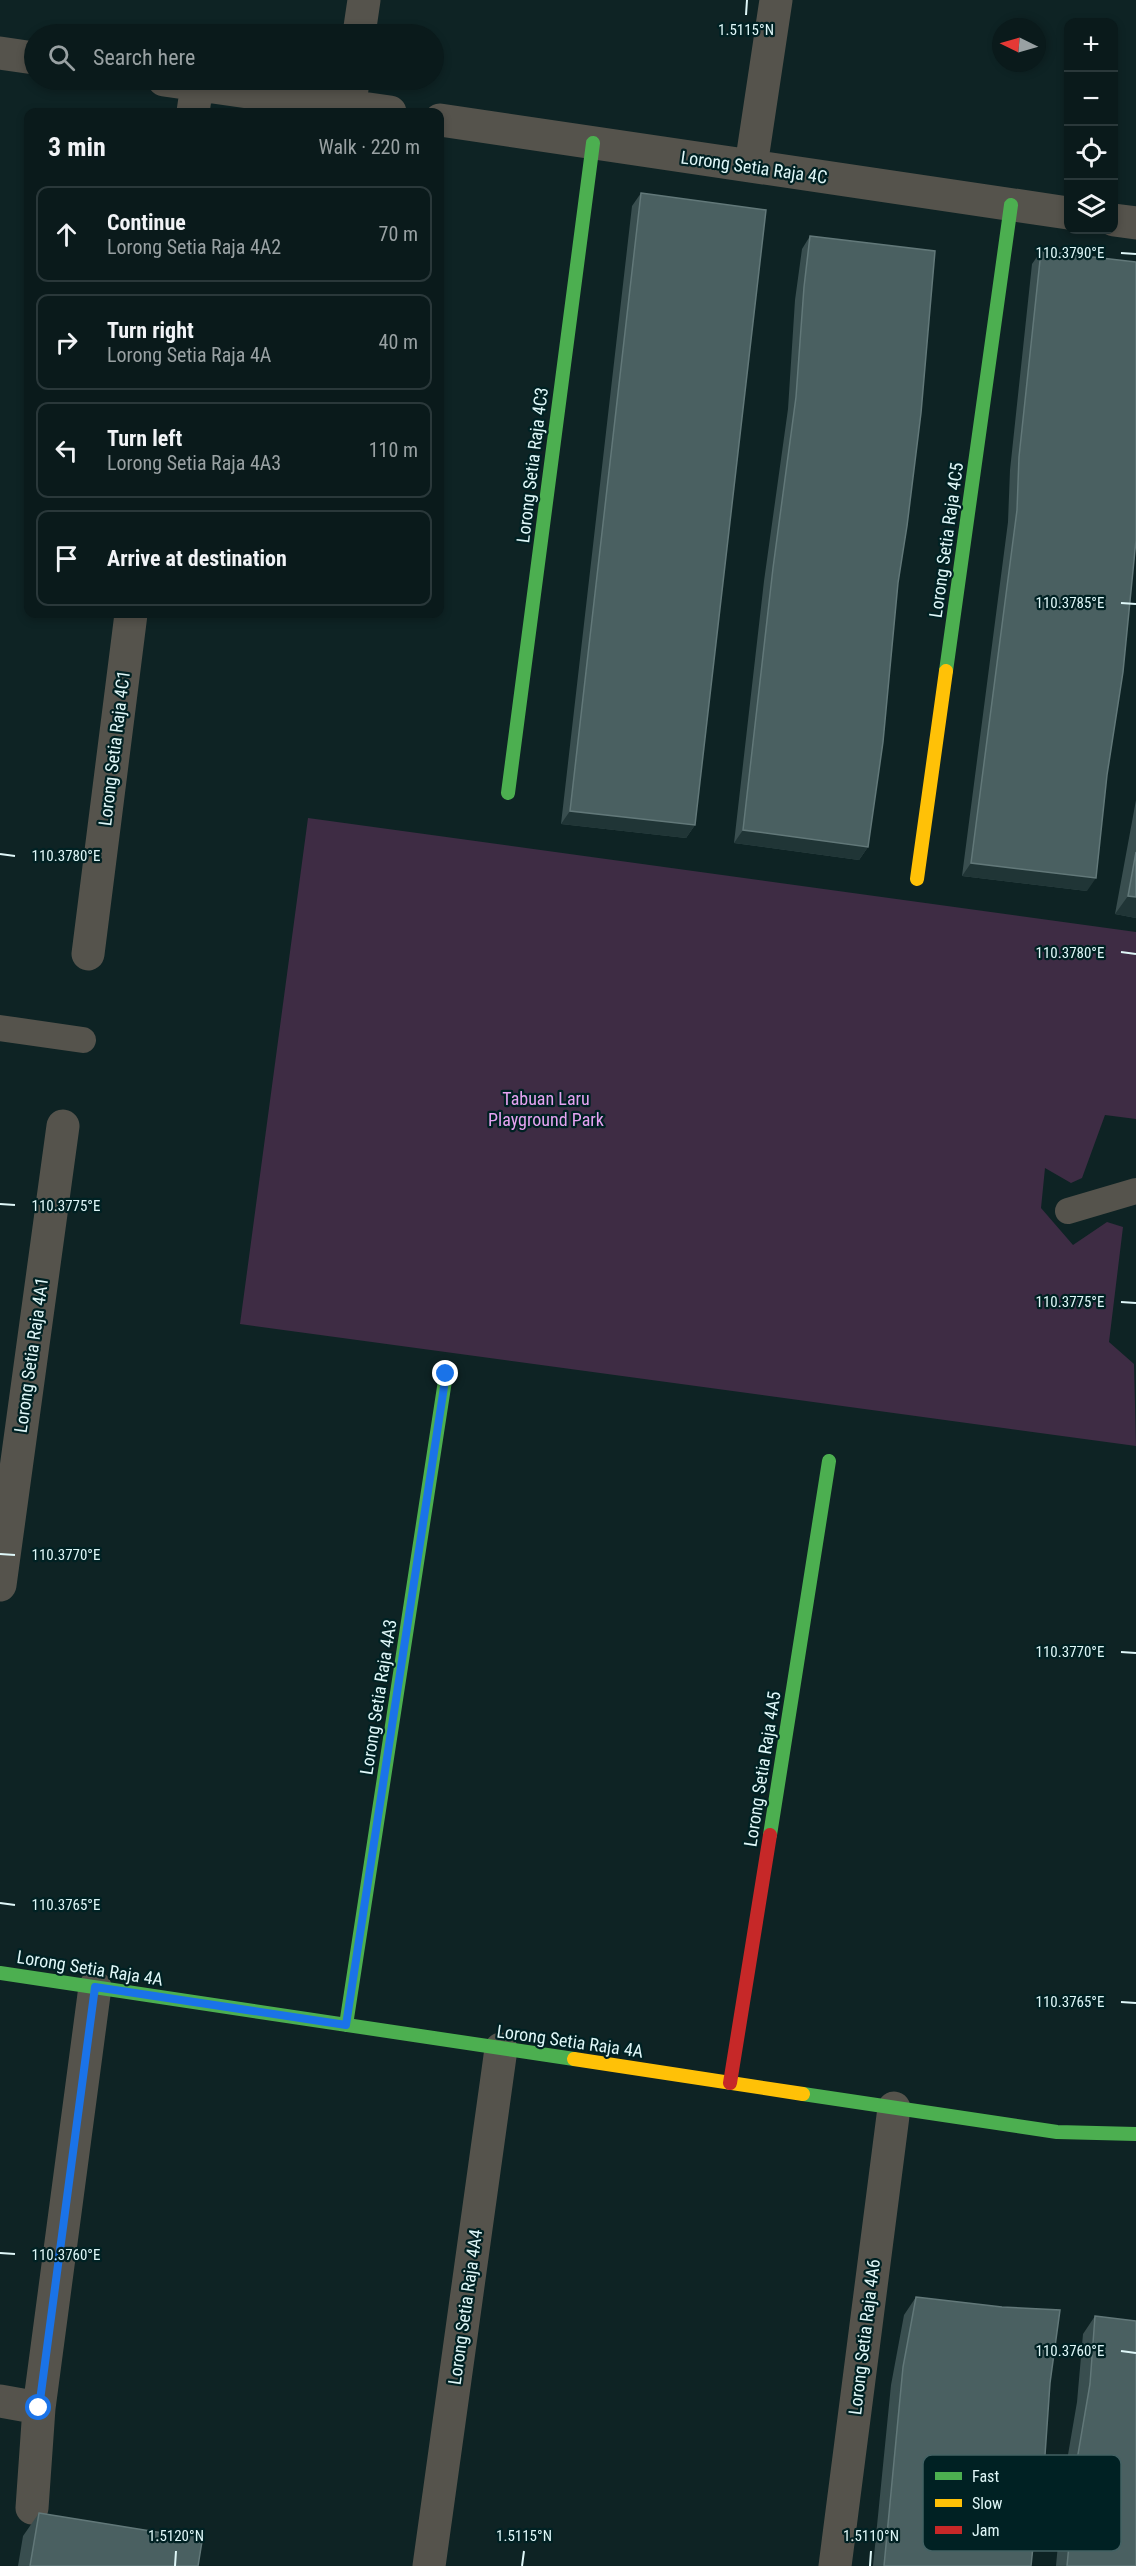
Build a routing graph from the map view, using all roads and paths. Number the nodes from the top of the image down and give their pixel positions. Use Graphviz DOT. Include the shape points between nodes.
graph roads {
  1 [pos="364,0"];
  2 [pos="777,0"];
  3 [pos="360,24"];
  4 [pos="0,53"];
  5 [pos="24,57"];
  6 [pos="180,90"];
  7 [pos="352,93"];
  8 [pos="195,99"];
  9 [pos="382,108"];
  10 [pos="444,121"];
  11 [pos="593,142"];
  12 [pos="751,166"];
  13 [pos="1011,205"];
  14 [pos="1064,212"];
  15 [pos="1118,221"];
  16 [pos="1136,224"];
  17 [pos="130,618"];
  18 [pos="508,793"];
  19 [pos="917,879"];
  20 [pos="88,954"];
  21 [pos="0,1028"];
  22 [pos="83,1040"];
  23 [pos="63,1126"];
  24 [pos="1136,1191"];
  25 [pos="1068,1211"];
  26 [pos="446,1374"];
  27 [pos="829,1461"];
  28 [pos="0,1585"];
  29 [pos="0,1973"];
  30 [pos="95,1987"];
  31 [pos="346,2025"];
  32 [pos="501,2049"];
  33 [pos="730,2083"];
  34 [pos="894,2108"];
  35 [pos="1136,2134"];
  36 [pos="0,2402"];
  37 [pos="39,2408"];
  38 [pos="32,2508"];
  39 [pos="429,2566"];
  40 [pos="835,2566"];
  1 -- 3 [label="street"];
  2 -- 12 [label="street"];
  4 -- 5 [label="street"];
  6 -- 8 [label="street"];
  7 -- 8 [label="street"];
  7 -- 9 [label="street"];
  10 -- 11 [label="street, Lorong Setia Raja 4C"];
  11 -- 12 [label="street, Lorong Setia Raja 4C"];
  11 -- 18 [label="street, Lorong Setia Raja 4C3"];
  12 -- 13 [label="street, Lorong Setia Raja 4C"];
  13 -- 14 [label="street, Lorong Setia Raja 4C"];
  13 -- 19 [label="street, Lorong Setia Raja 4C5"];
  15 -- 16 [label="street"];
  17 -- 20 [label="street, Lorong Setia Raja 4C1"];
  21 -- 22 [label="lane"];
  23 -- 28 [label="street, Lorong Setia Raja 4A1"];
  24 -- 25 [label="lane"];
  26 -- 31 [label="street, Lorong Setia Raja 4A3"];
  27 -- 33 [label="street, Lorong Setia Raja 4A5"];
  29 -- 30 [label="street, Lorong Setia Raja 4A"];
  30 -- 31 [label="street, Lorong Setia Raja 4A"];
  30 -- 37 [label="street"];
  31 -- 32 [label="street, Lorong Setia Raja 4A"];
  32 -- 33 [label="street, Lorong Setia Raja 4A"];
  32 -- 39 [label="street, Lorong Setia Raja 4A4"];
  33 -- 34 [label="street, Lorong Setia Raja 4A"];
  34 -- 35 [label="street, Lorong Setia Raja 4A" via="1057,2132"];
  34 -- 40 [label="street, Lorong Setia Raja 4A6"];
  36 -- 37 [label="street"];
  37 -- 38 [label="street"];
}
